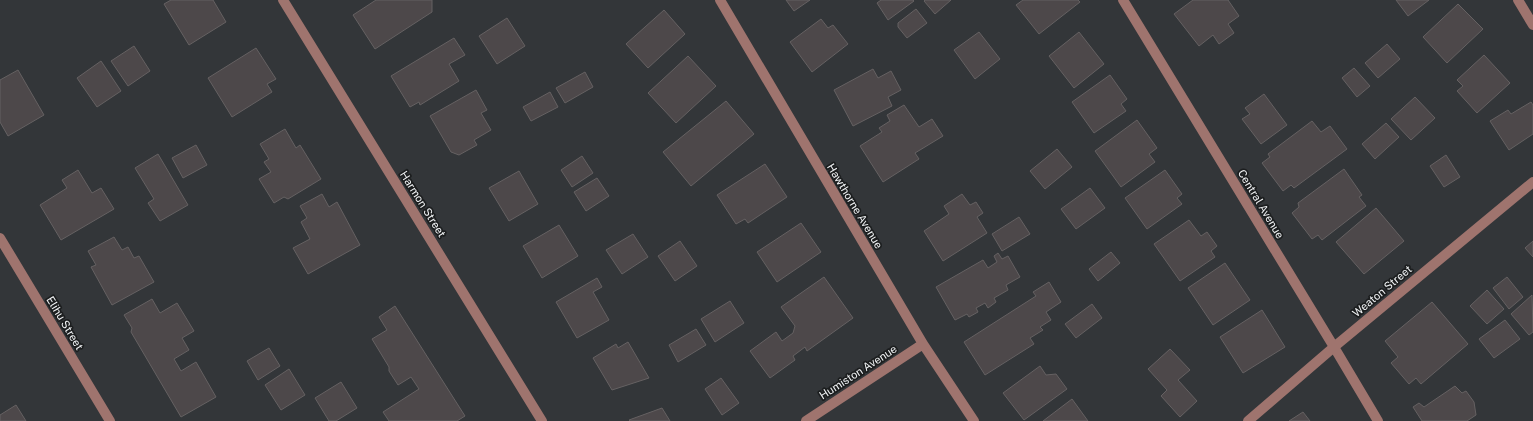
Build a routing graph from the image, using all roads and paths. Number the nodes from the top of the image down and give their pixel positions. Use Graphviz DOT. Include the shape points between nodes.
graph roads {
  1 [pos="283,0"];
  2 [pos="720,0"];
  3 [pos="1123,0"];
  4 [pos="1518,0"];
  5 [pos="1533,25"];
  6 [pos="1533,182"];
  7 [pos="0,238"];
  8 [pos="923,344"];
  9 [pos="1334,347"];
  10 [pos="110,421"];
  11 [pos="542,421"];
  12 [pos="806,421"];
  13 [pos="974,421"];
  14 [pos="1248,421"];
  15 [pos="1378,421"];
  1 -- 11 [label="street, Harmon Street"];
  2 -- 8 [label="street, Hawthorne Avenue"];
  3 -- 9 [label="street, Central Avenue"];
  4 -- 5 [label="street"];
  6 -- 9 [label="street, Weaton Street"];
  7 -- 10 [label="street, Elihu Street"];
  8 -- 12 [label="street, Humiston Avenue"];
  8 -- 13 [label="street, Hawthorne Avenue"];
  9 -- 14 [label="street, Weaton Street"];
  9 -- 15 [label="street, Central Avenue"];
}
